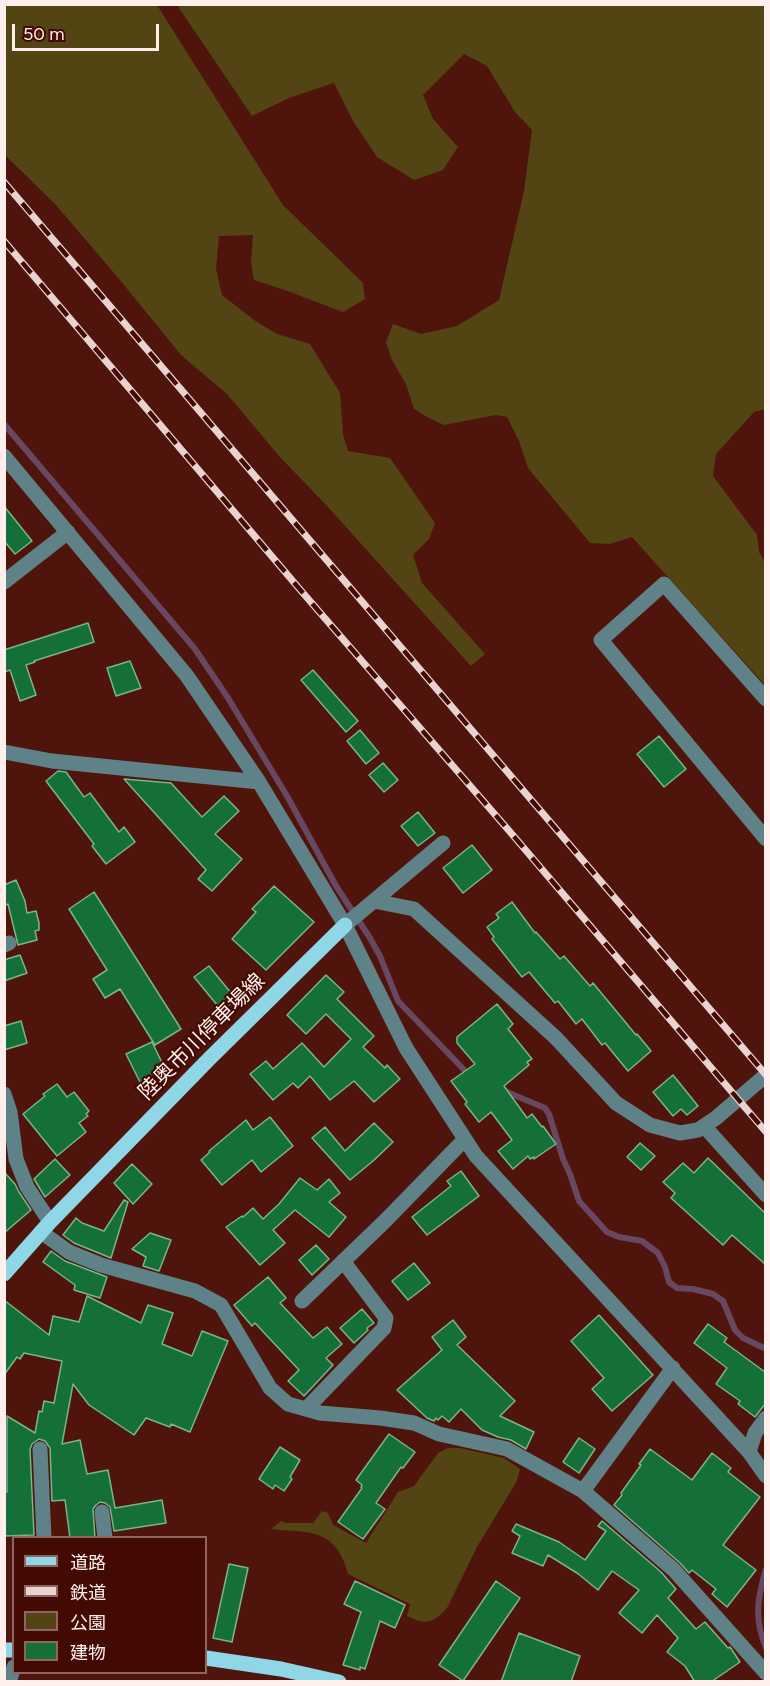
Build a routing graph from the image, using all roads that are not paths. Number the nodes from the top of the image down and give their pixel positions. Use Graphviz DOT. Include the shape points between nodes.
graph roads {
  1 [pos="4,456"];
  2 [pos="68,532"];
  3 [pos="4,582"];
  4 [pos="765,699"];
  5 [pos="4,752"];
  6 [pos="259,782"];
  7 [pos="765,839"];
  8 [pos="443,843"];
  9 [pos="374,901"];
  10 [pos="345,925"];
  11 [pos="765,1075"];
  12 [pos="4,1094"];
  13 [pos="704,1126"];
  14 [pos="465,1139"];
  15 [pos="765,1195"];
  16 [pos="46,1227"];
  17 [pos="343,1261"];
  18 [pos="4,1274"];
  19 [pos="302,1301"];
  20 [pos="673,1368"];
  21 [pos="306,1409"];
  22 [pos="765,1418"];
  23 [pos="40,1449"];
  24 [pos="749,1452"];
  25 [pos="765,1476"];
  26 [pos="582,1491"];
  27 [pos="102,1512"];
  28 [pos="44,1536"];
  29 [pos="105,1536"];
  30 [pos="207,1658"];
  31 [pos="765,1673"];
  32 [pos="339,1682"];
  1 -- 2 [label="street"];
  2 -- 3 [label="street"];
  2 -- 6 [label="street" via="187,676"];
  4 -- 7 [label="street" via="664,584 601,640"];
  5 -- 6 [label="street" via="52,761"];
  6 -- 10 [label="street"];
  8 -- 9 [label="street, 陸奥市川停車場線"];
  9 -- 10 [label="street, 陸奥市川停車場線"];
  9 -- 13 [label="street" via="414,909 556,1038 616,1103 650,1125 680,1134"];
  10 -- 14 [label="street" via="406,1048"];
  10 -- 16 [label="main road, 陸奥市川停車場線"];
  11 -- 13 [label="street"];
  12 -- 16 [label="street" via="16,1159"];
  13 -- 15 [label="street"];
  14 -- 17 [label="street"];
  14 -- 20 [label="street" via="476,1156"];
  16 -- 18 [label="main road, 陸奥市川停車場線"];
  16 -- 21 [label="street" via="69,1252 195,1291 221,1305 270,1388 288,1404"];
  17 -- 19 [label="street"];
  17 -- 21 [label="street" via="386,1318 384,1328"];
  20 -- 24 [label="street"];
  20 -- 26 [label="street"];
  21 -- 26 [label="street" via="414,1423 439,1434 507,1449"];
  22 -- 24 [label="street"];
  23 -- 28 [label="street"];
  24 -- 25 [label="street"];
  26 -- 31 [label="street" via="674,1570"];
  27 -- 29 [label="street"];
  30 -- 32 [label="main road"];
}
